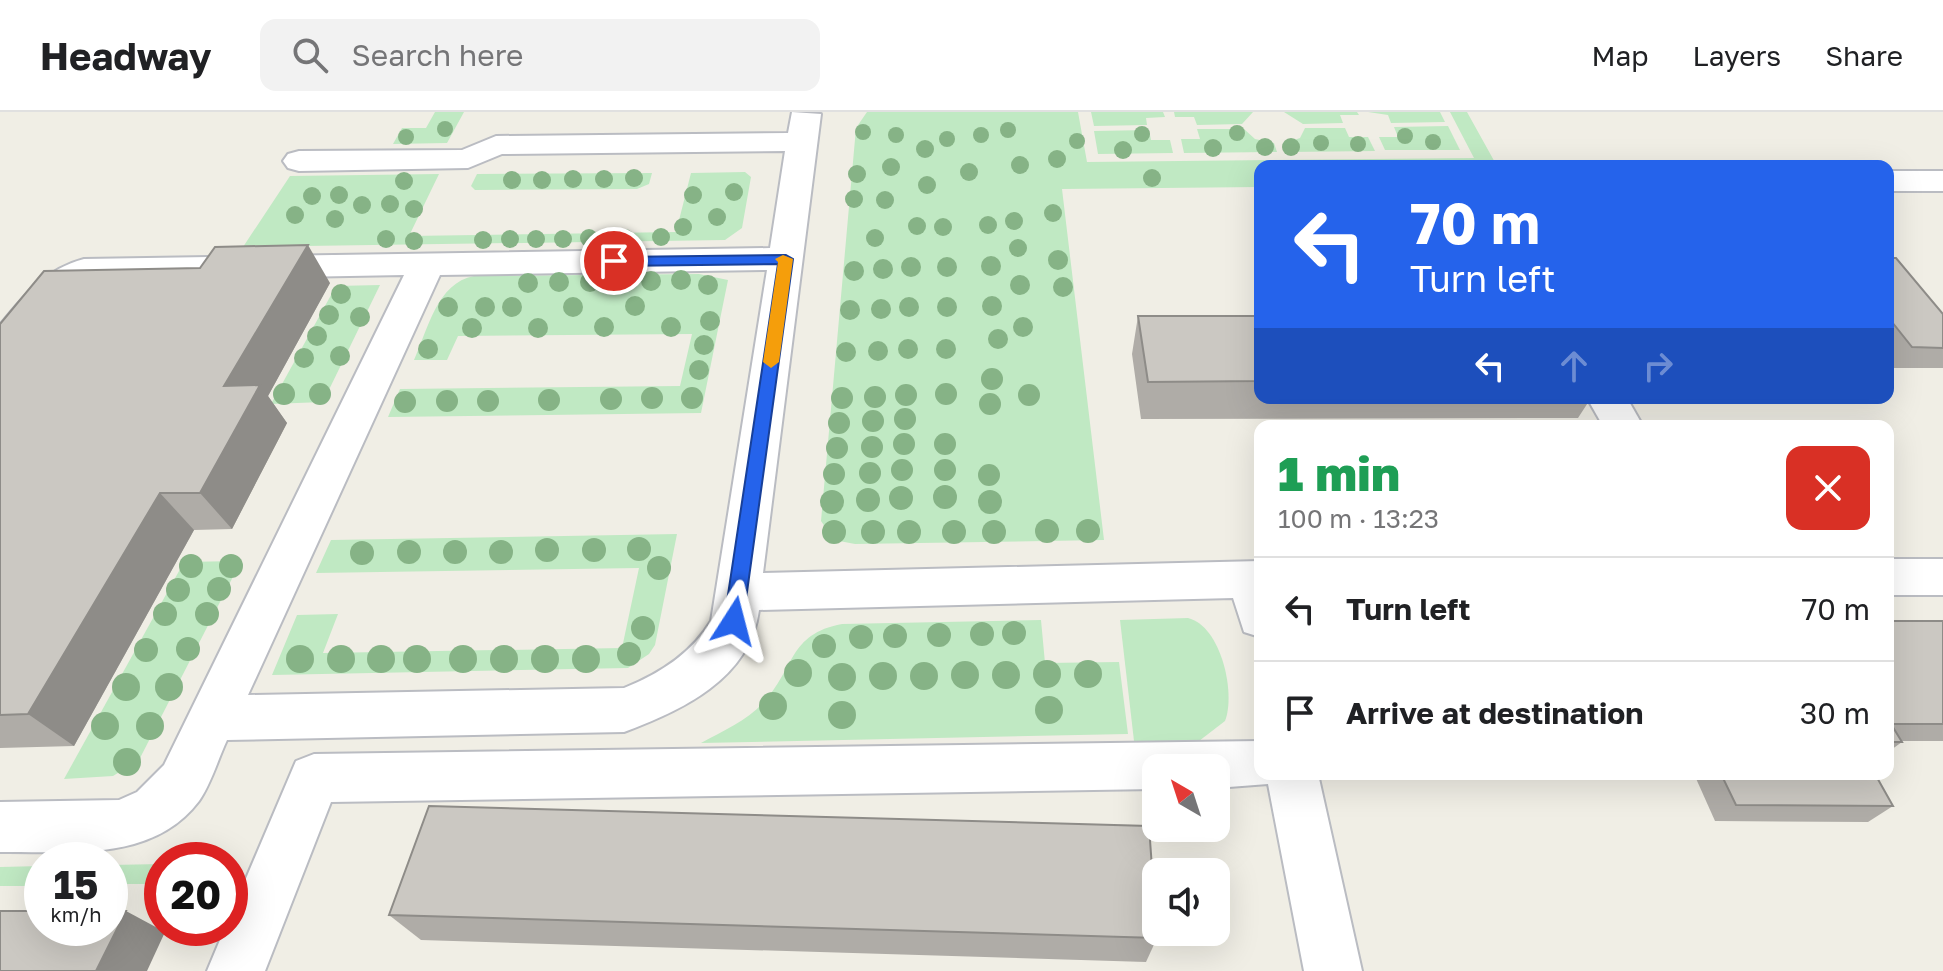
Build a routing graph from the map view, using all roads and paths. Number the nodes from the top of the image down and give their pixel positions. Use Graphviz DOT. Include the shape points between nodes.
graph roads {
  1 [pos="804,127"];
  2 [pos="299,161"];
  3 [pos="1894,181"];
  4 [pos="1943,181"];
  5 [pos="786,259"];
  6 [pos="427,264"];
  7 [pos="0,350"];
  8 [pos="1894,577"];
  9 [pos="1943,577"];
  10 [pos="738,592"];
  11 [pos="1254,592"];
  12 [pos="213,718"];
  13 [pos="1254,764"];
  14 [pos="1293,780"];
  15 [pos="0,827"];
  16 [pos="236,971"];
  17 [pos="1333,971"];
  1 -- 2 [label="street" via="496,145 468,159"];
  1 -- 5 [label="street"];
  3 -- 4 [label="street"];
  5 -- 6 [label="street"];
  5 -- 10 [label="street"];
  6 -- 7 [label="street" via="84,270 59,280"];
  6 -- 12 [label="street"];
  8 -- 9 [label="street"];
  10 -- 11 [label="street"];
  10 -- 12 [label="street" via="728,634 699,670 673,690 624,710"];
  12 -- 15 [label="street" via="182,782 156,810 119,825"];
  13 -- 16 [label="street" via="314,778"];
  14 -- 17 [label="street"];
}
